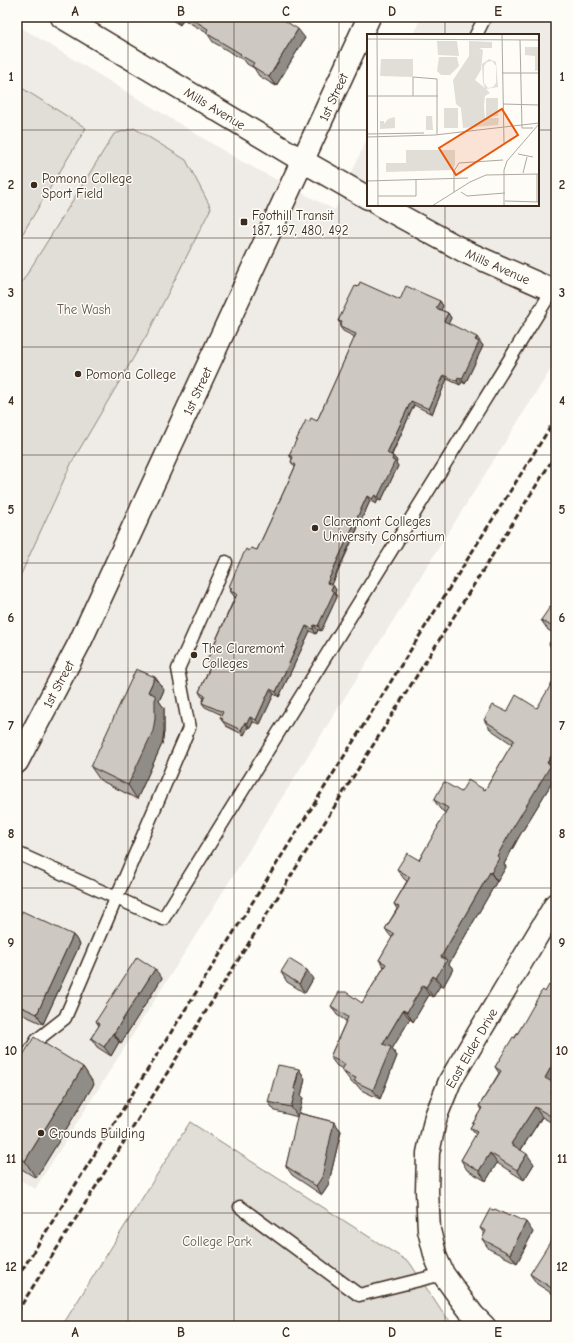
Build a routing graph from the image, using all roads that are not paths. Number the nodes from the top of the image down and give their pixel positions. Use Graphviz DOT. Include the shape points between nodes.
graph roads {
  1 [pos="62,17"];
  2 [pos="369,17"];
  3 [pos="485,17"];
  4 [pos="476,34"];
  5 [pos="303,161"];
  6 [pos="367,197"];
  7 [pos="387,207"];
  8 [pos="554,288"];
  9 [pos="226,562"];
  10 [pos="17,762"];
  11 [pos="17,853"];
  12 [pos="117,899"];
  13 [pos="556,904"];
  14 [pos="17,1072"];
  15 [pos="240,1207"];
  16 [pos="443,1274"];
  17 [pos="484,1326"];
  1 -- 5 [label="street, Mills Avenue"];
  2 -- 5 [label="street, 1st Street"];
  3 -- 4 [label="lane"];
  5 -- 6 [label="street, Mills Avenue"];
  5 -- 10 [label="street, 1st Street" via="80,642"];
  7 -- 8 [label="street, Mills Avenue" via="466,252"];
  8 -- 12 [label="lane" via="163,919"];
  9 -- 12 [label="lane" via="178,669 189,728"];
  11 -- 12 [label="lane"];
  12 -- 14 [label="lane" via="65,1018 37,1040"];
  13 -- 16 [label="street, East Elder Drive" via="450,1081 436,1116 428,1153 427,1191 429,1230"];
  15 -- 16 [label="lane" via="359,1295"];
  16 -- 17 [label="street, East Elder Drive"];
}
